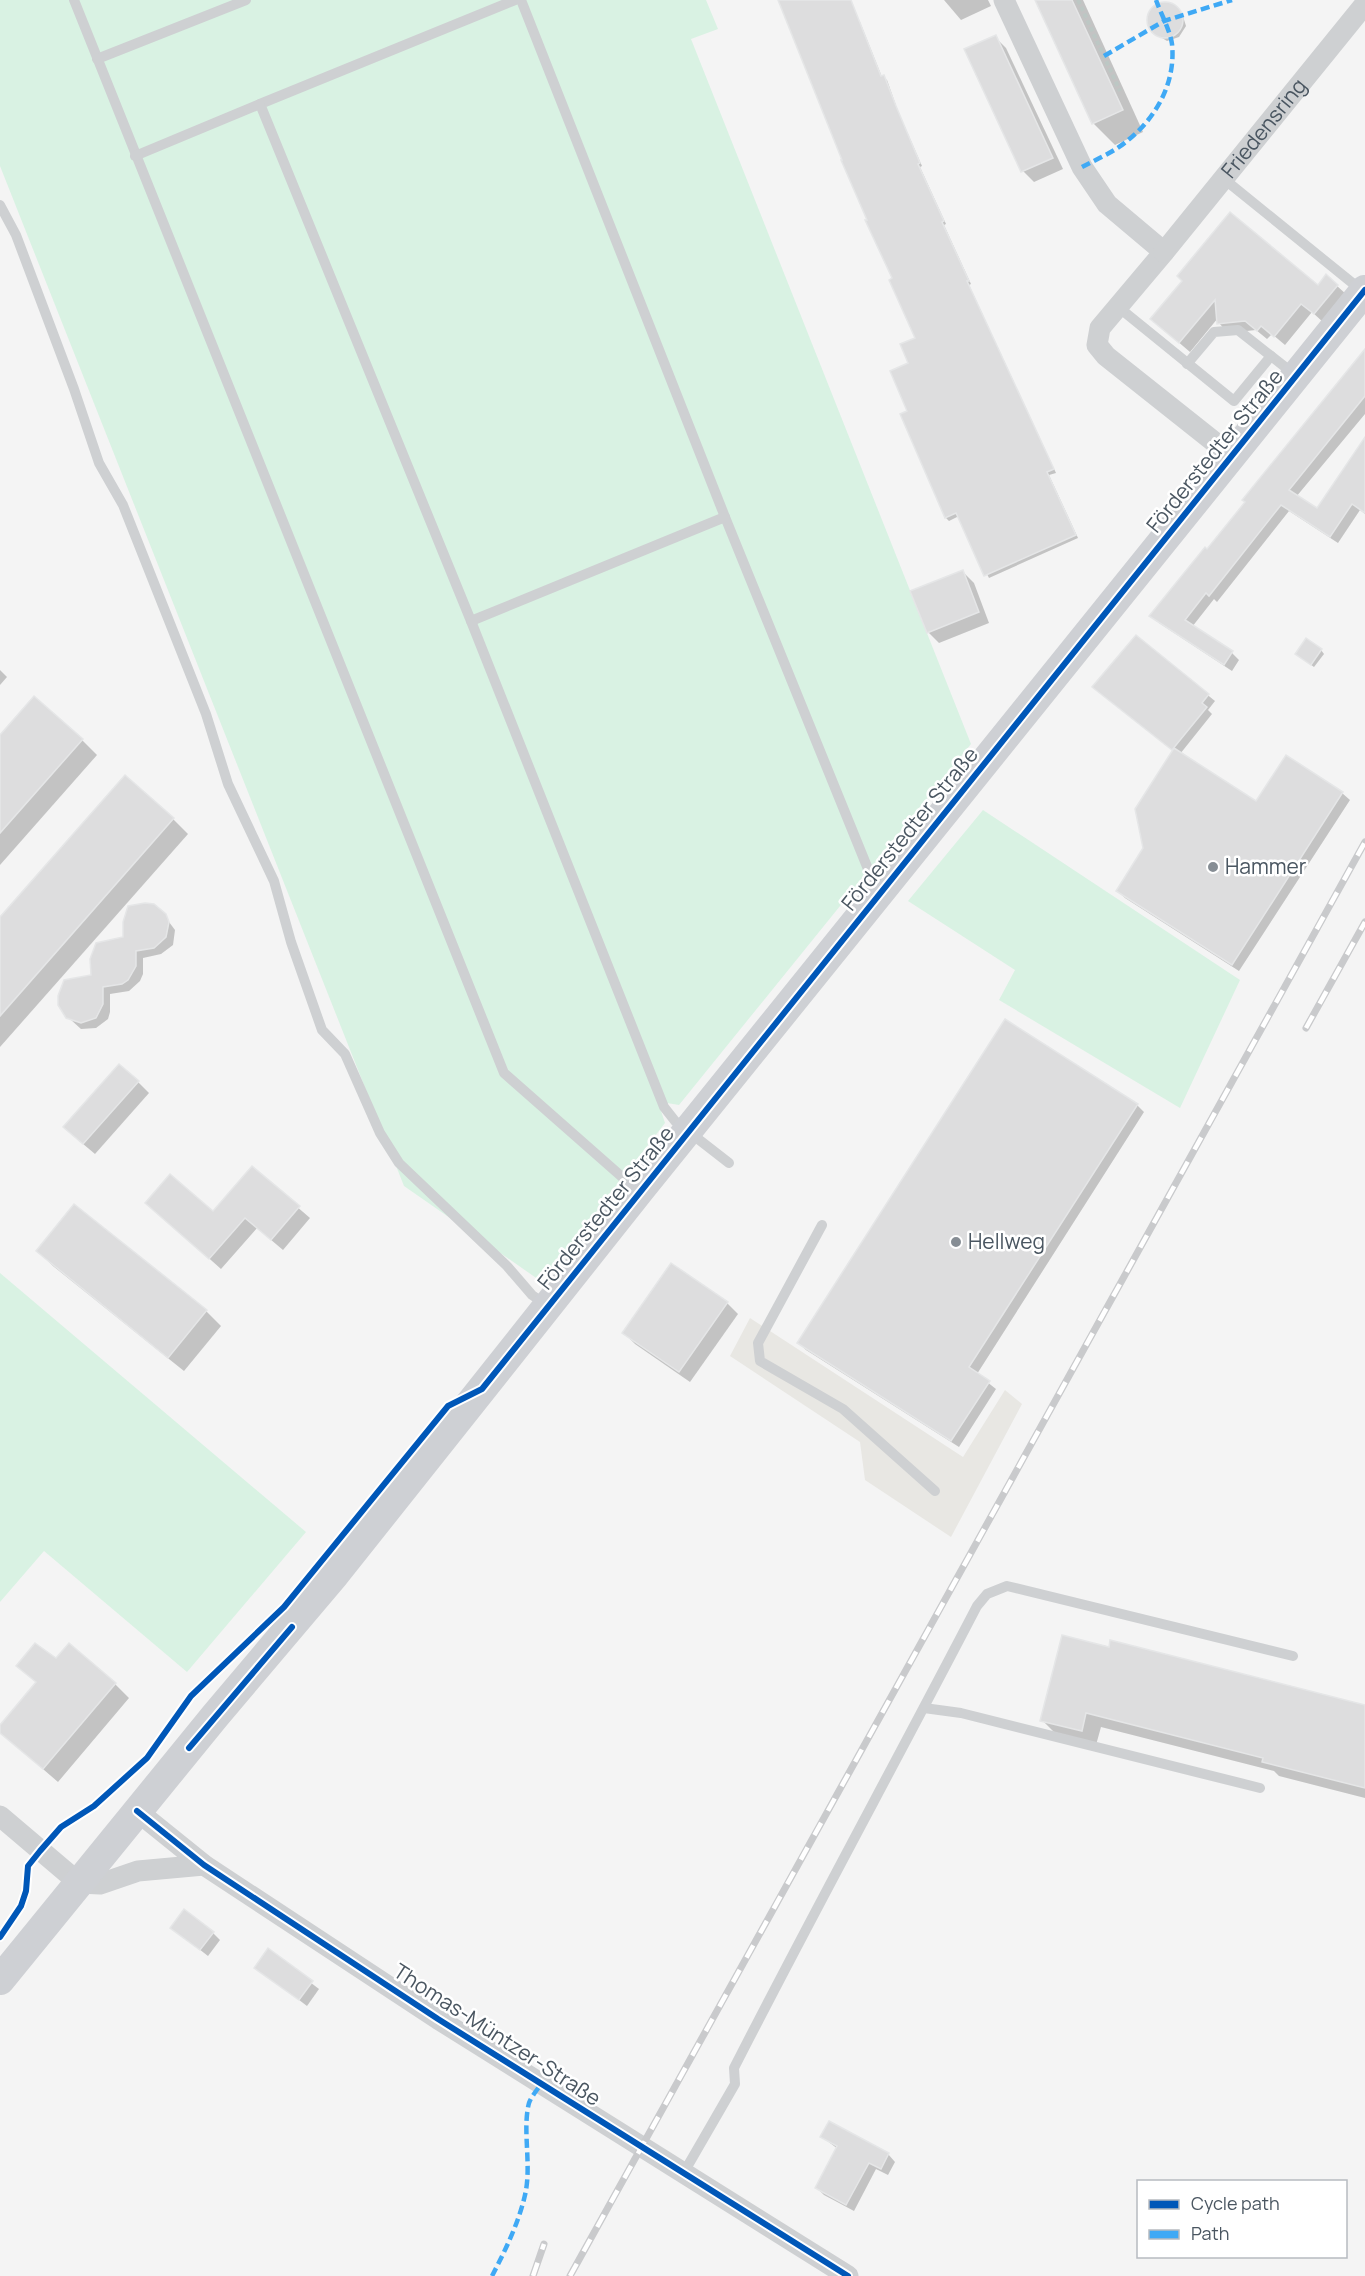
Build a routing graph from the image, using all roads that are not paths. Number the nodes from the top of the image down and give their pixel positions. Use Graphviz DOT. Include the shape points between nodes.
graph roads {
  1 [pos="74,0"];
  2 [pos="246,0"];
  3 [pos="515,0"];
  4 [pos="521,0"];
  5 [pos="1004,0"];
  6 [pos="1365,4"];
  7 [pos="97,59"];
  8 [pos="260,104"];
  9 [pos="135,156"];
  10 [pos="1224,180"];
  11 [pos="0,206"];
  12 [pos="1164,252"];
  13 [pos="1364,291"];
  14 [pos="1117,306"];
  15 [pos="1271,356"];
  16 [pos="1187,364"];
  17 [pos="1296,376"];
  18 [pos="1232,456"];
  19 [pos="725,517"];
  20 [pos="471,621"];
  21 [pos="885,886"];
  22 [pos="687,1132"];
  23 [pos="729,1163"];
  24 [pos="639,1191"];
  25 [pos="822,1225"];
  26 [pos="548,1306"];
  27 [pos="935,1491"];
  28 [pos="1293,1656"];
  29 [pos="924,1708"];
  30 [pos="1260,1788"];
  31 [pos="137,1811"];
  32 [pos="0,1816"];
  33 [pos="204,1865"];
  34 [pos="79,1883"];
  35 [pos="0,1980"];
  36 [pos="683,2174"];
  37 [pos="848,2276"];
  1 -- 7 [label="lane"];
  2 -- 7 [label="lane"];
  3 -- 8 [label="lane"];
  4 -- 19 [label="lane"];
  5 -- 12 [label="street" via="1082,167 1107,204"];
  6 -- 10 [label="street, Friedensring"];
  7 -- 9 [label="lane"];
  8 -- 9 [label="lane"];
  8 -- 20 [label="lane"];
  9 -- 24 [label="lane" via="504,1073"];
  10 -- 12 [label="street, Friedensring"];
  10 -- 13 [label="lane"];
  11 -- 26 [label="lane" via="16,236 99,463 123,505 206,714 228,784 274,881 322,1030 345,1054 380,1133 399,1163 532,1295"];
  12 -- 14 [label="street, Friedensring"];
  13 -- 17 [label="main road, Förderstedter Straße"];
  14 -- 16 [label="lane"];
  14 -- 18 [label="street, Friedensring" via="1100,328 1097,345"];
  15 -- 16 [label="lane" via="1238,330 1214,332"];
  15 -- 16 [label="lane" via="1234,401"];
  15 -- 17 [label="lane"];
  17 -- 18 [label="main road, Förderstedter Straße"];
  18 -- 21 [label="main road, Förderstedter Straße"];
  19 -- 20 [label="lane"];
  19 -- 21 [label="lane" via="868,869"];
  20 -- 22 [label="lane" via="664,1107"];
  21 -- 22 [label="main road, Förderstedter Straße"];
  22 -- 23 [label="lane"];
  22 -- 24 [label="main road, Förderstedter Straße"];
  24 -- 26 [label="main road, Förderstedter Straße"];
  25 -- 27 [label="lane" via="758,1343 760,1361 843,1409"];
  26 -- 31 [label="main road, Förderstedter Straße" via="292,1627"];
  28 -- 29 [label="lane" via="1007,1586 987,1594 977,1606"];
  29 -- 30 [label="lane" via="961,1713"];
  29 -- 36 [label="lane" via="739,2057 734,2068 735,2084"];
  31 -- 33 [label="street, Thomas-Müntzer-Straße"];
  31 -- 34 [label="main road, Förderstedter Straße"];
  32 -- 34 [label="street"];
  33 -- 34 [label="street" via="138,1871 100,1884"];
  33 -- 36 [label="street, Thomas-Müntzer-Straße"];
  34 -- 35 [label="main road, Förderstedter Straße"];
  36 -- 37 [label="street, Thomas-Müntzer-Straße"];
}
